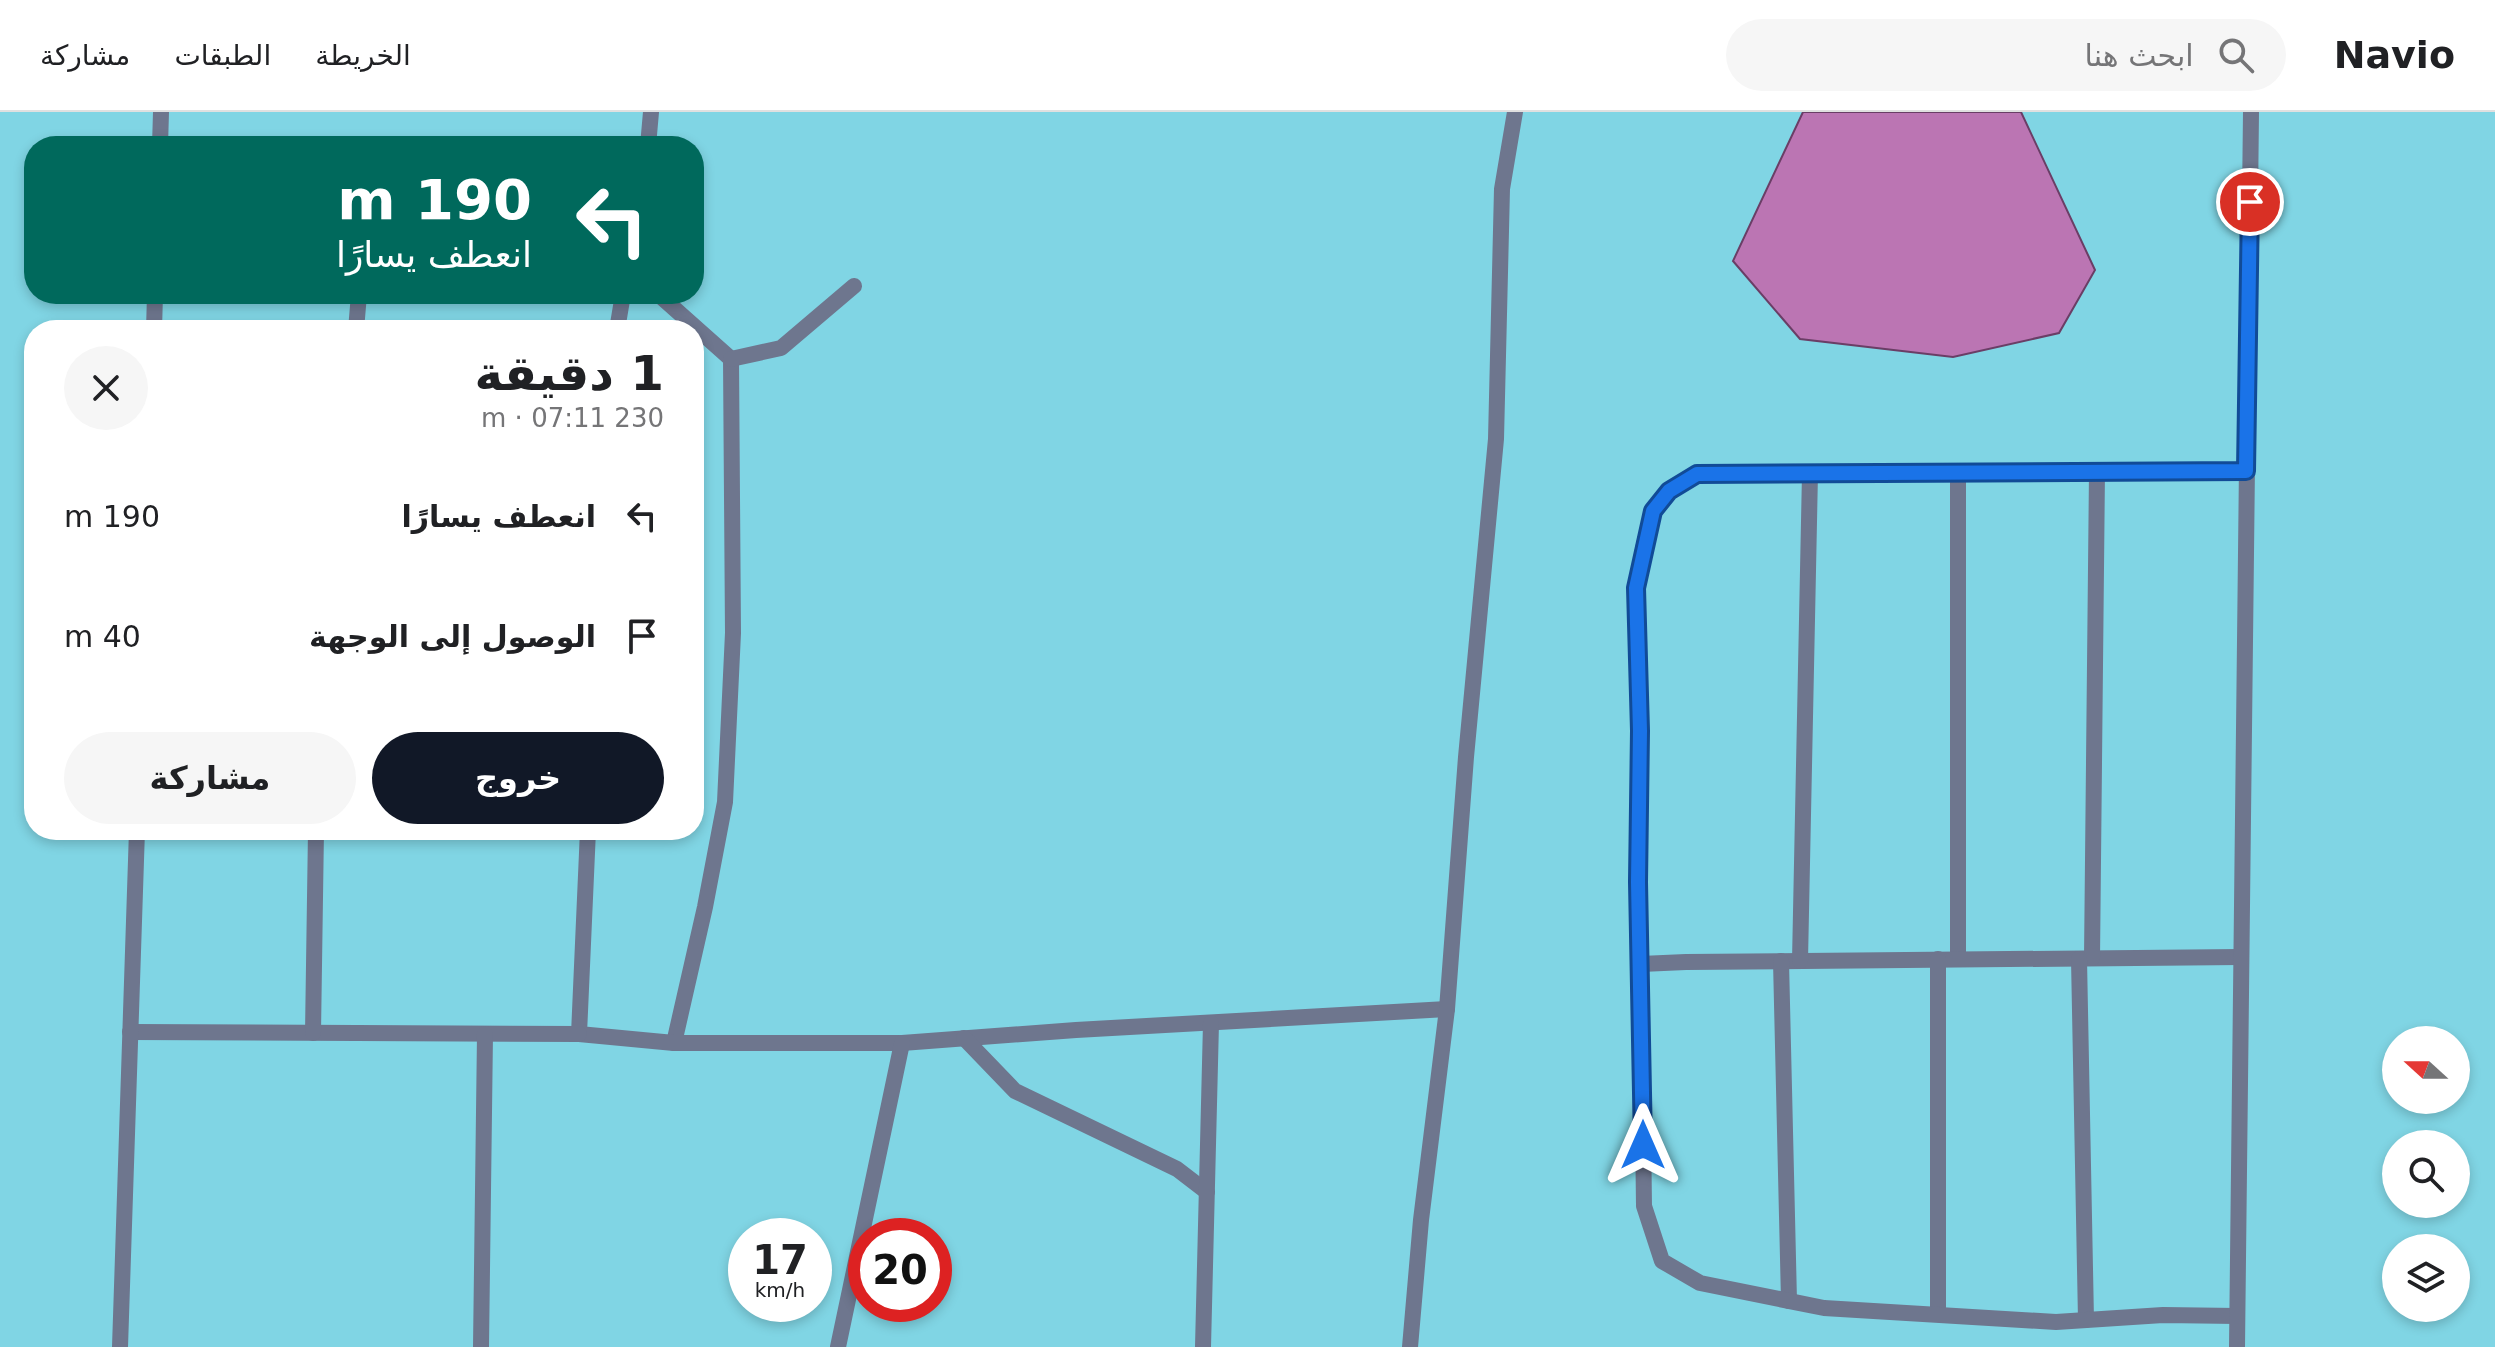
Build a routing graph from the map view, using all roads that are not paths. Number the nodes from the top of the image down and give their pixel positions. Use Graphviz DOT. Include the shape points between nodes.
graph roads {
  1 [pos="161,112"];
  2 [pos="651,112"];
  3 [pos="1515,112"];
  4 [pos="2251,112"];
  5 [pos="160,136"];
  6 [pos="649,136"];
  7 [pos="854,286"];
  8 [pos="669,304"];
  9 [pos="687,320"];
  10 [pos="704,335"];
  11 [pos="731,359"];
  12 [pos="2097,471"];
  13 [pos="2246,471"];
  14 [pos="1958,472"];
  15 [pos="1810,473"];
  16 [pos="137,840"];
  17 [pos="316,840"];
  18 [pos="588,840"];
  19 [pos="2240,957"];
  20 [pos="2086,958"];
  21 [pos="1938,959"];
  22 [pos="1958,959"];
  23 [pos="1781,961"];
  24 [pos="1800,961"];
  25 [pos="1641,964"];
  26 [pos="1447,1009"];
  27 [pos="1211,1023"];
  28 [pos="130,1032"];
  29 [pos="313,1033"];
  30 [pos="485,1034"];
  31 [pos="579,1034"];
  32 [pos="964,1038"];
  33 [pos="674,1043"];
  34 [pos="902,1043"];
  35 [pos="1207,1192"];
  36 [pos="1789,1301"];
  37 [pos="1938,1314"];
  38 [pos="2237,1316"];
  39 [pos="2086,1320"];
  40 [pos="120,1347"];
  41 [pos="481,1347"];
  42 [pos="838,1347"];
  43 [pos="1203,1347"];
  44 [pos="1410,1347"];
  45 [pos="2237,1347"];
  1 -- 5 [label="street"];
  2 -- 6 [label="street"];
  3 -- 26 [label="street" via="1502,189 1496,439"];
  4 -- 13 [label="street"];
  7 -- 11 [label="street" via="781,348"];
  8 -- 9 [label="street"];
  10 -- 11 [label="street"];
  11 -- 33 [label="street" via="733,633 725,802"];
  12 -- 13 [label="street"];
  12 -- 14 [label="street"];
  12 -- 20 [label="street"];
  13 -- 19 [label="street"];
  14 -- 15 [label="street"];
  14 -- 22 [label="street"];
  15 -- 24 [label="street"];
  15 -- 25 [label="street" via="1697,474 1669,491 1653,511 1636,588"];
  16 -- 28 [label="street"];
  17 -- 29 [label="street"];
  18 -- 31 [label="street"];
  19 -- 20 [label="street"];
  19 -- 38 [label="street"];
  20 -- 22 [label="street"];
  20 -- 39 [label="street"];
  21 -- 22 [label="street"];
  21 -- 24 [label="street"];
  21 -- 37 [label="street"];
  23 -- 24 [label="street"];
  23 -- 25 [label="street"];
  23 -- 36 [label="street"];
  25 -- 36 [label="street" via="1644,1206 1662,1261 1700,1283"];
  26 -- 27 [label="street"];
  26 -- 44 [label="street"];
  27 -- 32 [label="street"];
  27 -- 35 [label="street"];
  28 -- 29 [label="street"];
  28 -- 40 [label="street"];
  29 -- 30 [label="street"];
  30 -- 31 [label="street"];
  30 -- 41 [label="street"];
  31 -- 33 [label="street"];
  32 -- 34 [label="street"];
  32 -- 35 [label="street" via="1015,1091 1177,1169"];
  33 -- 34 [label="street"];
  34 -- 42 [label="street"];
  35 -- 43 [label="street"];
  36 -- 37 [label="street"];
  37 -- 39 [label="street"];
  38 -- 39 [label="street"];
  38 -- 45 [label="street"];
}
